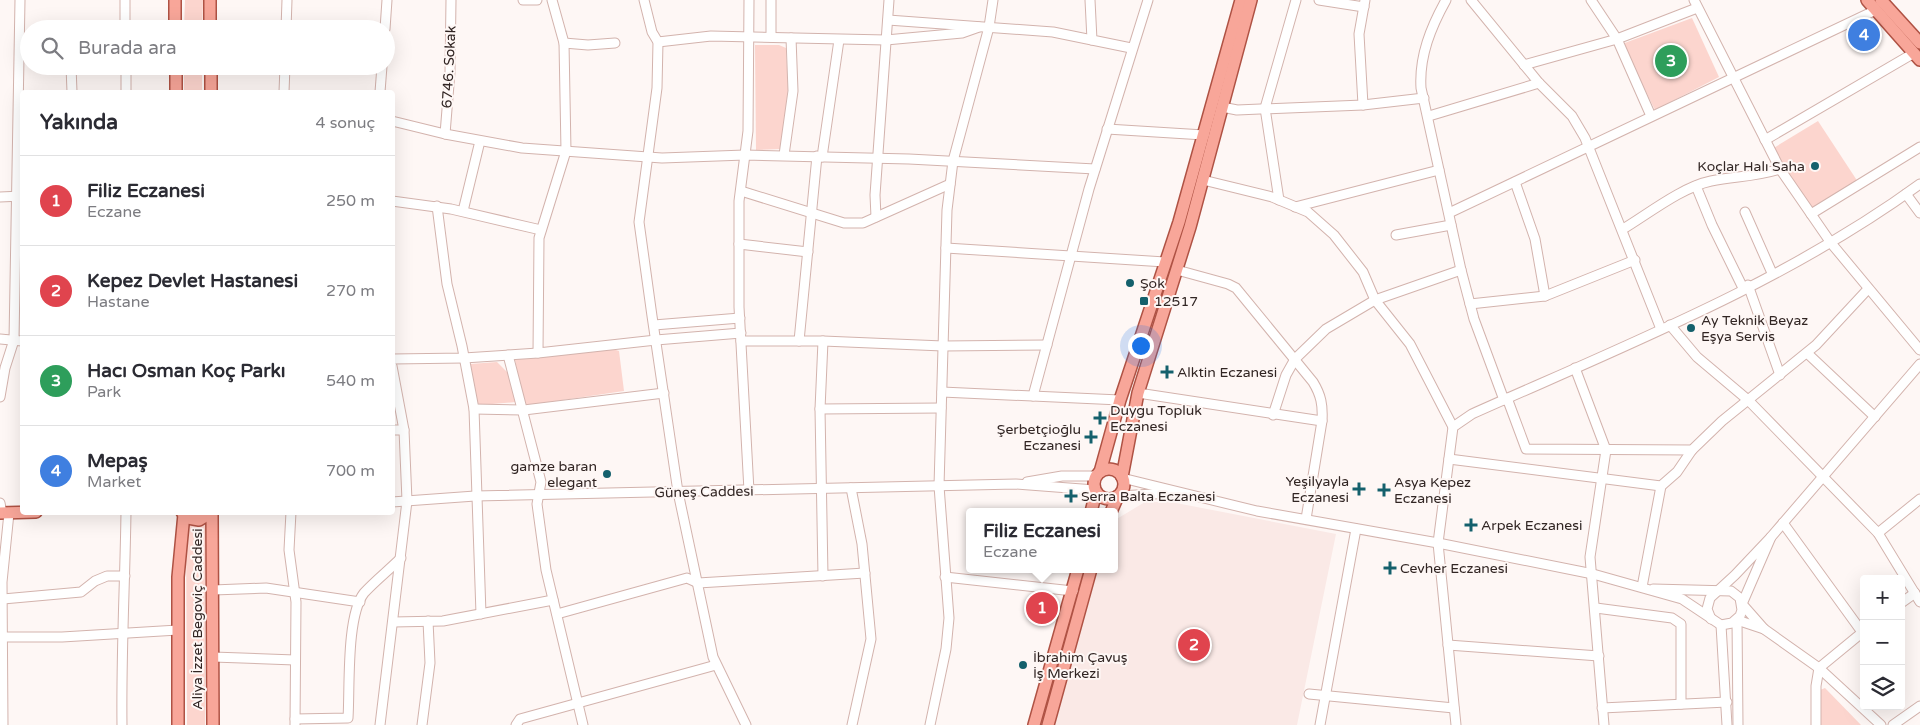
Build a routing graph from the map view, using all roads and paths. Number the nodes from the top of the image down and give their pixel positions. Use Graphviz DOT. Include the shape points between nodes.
graph roads {
  1 [pos="20,0"];
  2 [pos="125,0"];
  3 [pos="175,0"];
  4 [pos="210,0"];
  5 [pos="287,0"];
  6 [pos="387,0"];
  7 [pos="451,0"];
  8 [pos="523,0"];
  9 [pos="537,0"];
  10 [pos="552,0"];
  11 [pos="644,0"];
  12 [pos="749,0"];
  13 [pos="771,0"];
  14 [pos="889,0"];
  15 [pos="992,0"];
  16 [pos="1090,0"];
  17 [pos="1148,0"];
  18 [pos="1241,0"];
  19 [pos="1251,0"];
  20 [pos="1296,0"];
  21 [pos="1319,0"];
  22 [pos="1446,0"];
  23 [pos="1471,0"];
  24 [pos="1591,0"];
  25 [pos="1867,0"];
  26 [pos="1365,4"];
  27 [pos="1696,4"];
  28 [pos="1878,5"];
  29 [pos="21,20"];
  30 [pos="125,20"];
  31 [pos="176,20"];
  32 [pos="210,20"];
  33 [pos="286,20"];
  34 [pos="385,20"];
  35 [pos="888,20"];
  36 [pos="984,27"];
  37 [pos="749,36"];
  38 [pos="771,37"];
  39 [pos="791,38"];
  40 [pos="1617,39"];
  41 [pos="839,40"];
  42 [pos="886,40"];
  43 [pos="1092,40"];
  44 [pos="615,42"];
  45 [pos="658,42"];
  46 [pos="564,43"];
  47 [pos="1131,48"];
  48 [pos="1918,52"];
  49 [pos="1524,65"];
  50 [pos="23,75"];
  51 [pos="71,75"];
  52 [pos="126,75"];
  53 [pos="176,75"];
  54 [pos="210,75"];
  55 [pos="285,75"];
  56 [pos="381,75"];
  57 [pos="1732,77"];
  58 [pos="1538,84"];
  59 [pos="22,90"];
  60 [pos="72,90"];
  61 [pos="126,90"];
  62 [pos="176,90"];
  63 [pos="211,90"];
  64 [pos="284,90"];
  65 [pos="380,90"];
  66 [pos="1424,98"];
  67 [pos="1363,104"];
  68 [pos="1222,107"];
  69 [pos="1265,108"];
  70 [pos="1429,116"];
  71 [pos="1651,116"];
  72 [pos="395,122"];
  73 [pos="1107,129"];
  74 [pos="20,134"];
  75 [pos="445,134"];
  76 [pos="1204,136"];
  77 [pos="1765,140"];
  78 [pos="480,142"];
  79 [pos="1589,146"];
  80 [pos="1920,148"];
  81 [pos="566,151"];
  82 [pos="745,154"];
  83 [pos="784,156"];
  84 [pos="820,156"];
  85 [pos="649,157"];
  86 [pos="879,158"];
  87 [pos="953,161"];
  88 [pos="1780,168"];
  89 [pos="1095,169"];
  90 [pos="1439,170"];
  91 [pos="1203,180"];
  92 [pos="1515,182"];
  93 [pos="950,184"];
  94 [pos="1920,184"];
  95 [pos="1696,186"];
  96 [pos="740,192"];
  97 [pos="1906,194"];
  98 [pos="20,196"];
  99 [pos="0,197"];
  100 [pos="1278,200"];
  101 [pos="395,201"];
  102 [pos="437,206"];
  103 [pos="1295,206"];
  104 [pos="463,212"];
  105 [pos="1745,212"];
  106 [pos="1448,213"];
  107 [pos="1920,213"];
  108 [pos="811,214"];
  109 [pos="1811,214"];
  110 [pos="876,217"];
  111 [pos="1451,225"];
  112 [pos="1623,229"];
  113 [pos="541,230"];
  114 [pos="1396,235"];
  115 [pos="1831,243"];
  116 [pos="739,244"];
  117 [pos="946,248"];
  118 [pos="808,252"];
  119 [pos="1070,255"];
  120 [pos="1635,260"];
  121 [pos="1165,262"];
  122 [pos="1176,270"];
  123 [pos="1461,270"];
  124 [pos="1772,273"];
  125 [pos="1746,287"];
  126 [pos="1868,289"];
  127 [pos="1545,296"];
  128 [pos="1375,300"];
  129 [pos="1470,304"];
  130 [pos="740,318"];
  131 [pos="654,325"];
  132 [pos="1670,325"];
  133 [pos="1661,329"];
  134 [pos="741,337"];
  135 [pos="0,339"];
  136 [pos="656,340"];
  137 [pos="18,341"];
  138 [pos="799,341"];
  139 [pos="823,341"];
  140 [pos="1047,345"];
  141 [pos="943,346"];
  142 [pos="1920,350"];
  143 [pos="538,353"];
  144 [pos="1807,353"];
  145 [pos="508,355"];
  146 [pos="464,358"];
  147 [pos="395,359"];
  148 [pos="1295,359"];
  149 [pos="1920,364"];
  150 [pos="1575,368"];
  151 [pos="1780,375"];
  152 [pos="395,382"];
  153 [pos="942,392"];
  154 [pos="1138,392"];
  155 [pos="664,393"];
  156 [pos="0,396"];
  157 [pos="1033,396"];
  158 [pos="1505,399"];
  159 [pos="1120,400"];
  160 [pos="1748,400"];
  161 [pos="941,408"];
  162 [pos="474,409"];
  163 [pos="820,409"];
  164 [pos="524,410"];
  165 [pos="1273,415"];
  166 [pos="1875,417"];
  167 [pos="1322,421"];
  168 [pos="1453,427"];
  169 [pos="395,430"];
  170 [pos="404,430"];
  171 [pos="1606,450"];
  172 [pos="1692,450"];
  173 [pos="1449,459"];
  174 [pos="1098,474"];
  175 [pos="1824,475"];
  176 [pos="1122,477"];
  177 [pos="1602,478"];
  178 [pos="1016,484"];
  179 [pos="938,486"];
  180 [pos="1662,486"];
  181 [pos="851,488"];
  182 [pos="821,489"];
  183 [pos="749,491"];
  184 [pos="1096,491"];
  185 [pos="678,492"];
  186 [pos="1177,493"];
  187 [pos="539,494"];
  188 [pos="475,496"];
  189 [pos="1118,496"];
  190 [pos="1920,499"];
  191 [pos="407,501"];
  192 [pos="395,502"];
  193 [pos="1093,508"];
  194 [pos="1113,508"];
  195 [pos="3,511"];
  196 [pos="20,512"];
  197 [pos="126,515"];
  198 [pos="180,515"];
  199 [pos="185,515"];
  200 [pos="207,515"];
  201 [pos="212,515"];
  202 [pos="291,515"];
  203 [pos="1306,519"];
  204 [pos="1783,524"];
  205 [pos="1356,528"];
  206 [pos="1878,532"];
  207 [pos="1771,537"];
  208 [pos="1438,543"];
  209 [pos="401,558"];
  210 [pos="866,573"];
  211 [pos="1077,573"];
  212 [pos="1090,573"];
  213 [pos="1593,574"];
  214 [pos="125,576"];
  215 [pos="823,576"];
  216 [pos="945,577"];
  217 [pos="698,583"];
  218 [pos="1642,587"];
  219 [pos="213,590"];
  220 [pos="1653,590"];
  221 [pos="1074,591"];
  222 [pos="1719,591"];
  223 [pos="295,592"];
  224 [pos="1915,594"];
  225 [pos="3,599"];
  226 [pos="553,600"];
  227 [pos="1905,601"];
  228 [pos="360,602"];
  229 [pos="1920,602"];
  230 [pos="1742,604"];
  231 [pos="1596,608"];
  232 [pos="481,614"];
  233 [pos="557,614"];
  234 [pos="1712,619"];
  235 [pos="1737,620"];
  236 [pos="428,621"];
  237 [pos="393,622"];
  238 [pos="1721,624"];
  239 [pos="1860,628"];
  240 [pos="1764,629"];
  241 [pos="178,630"];
  242 [pos="124,633"];
  243 [pos="1860,634"];
  244 [pos="2,637"];
  245 [pos="1448,645"];
  246 [pos="1599,656"];
  247 [pos="213,657"];
  248 [pos="295,660"];
  249 [pos="716,665"];
  250 [pos="1819,668"];
  251 [pos="1309,694"];
  252 [pos="1324,696"];
  253 [pos="1727,702"];
  254 [pos="579,704"];
  255 [pos="1681,704"];
  256 [pos="1920,706"];
  257 [pos="1454,708"];
  258 [pos="1602,708"];
  259 [pos="2,709"];
  260 [pos="295,722"];
  261 [pos="3,725"];
  262 [pos="122,725"];
  263 [pos="178,725"];
  264 [pos="213,725"];
  265 [pos="380,725"];
  266 [pos="422,725"];
  267 [pos="516,725"];
  268 [pos="583,725"];
  269 [pos="746,725"];
  270 [pos="852,725"];
  271 [pos="930,725"];
  272 [pos="1034,725"];
  273 [pos="1048,725"];
  274 [pos="1320,725"];
  275 [pos="1456,725"];
  276 [pos="1604,725"];
  277 [pos="1727,725"];
  278 [pos="1738,725"];
  279 [pos="1816,725"];
  280 [pos="1881,725"];
  281 [pos="1893,725"];
  1 -- 29 [label="street"];
  2 -- 30 [label="street"];
  3 -- 31 [label="main road"];
  4 -- 32 [label="main road"];
  5 -- 33 [label="street"];
  6 -- 34 [label="street"];
  7 -- 75 [label="street, 6746. Sokak"];
  8 -- 9 [label="street"];
  10 -- 46 [label="street"];
  11 -- 45 [label="street" via="652,32"];
  12 -- 37 [label="street"];
  13 -- 38 [label="street"];
  14 -- 35 [label="street"];
  15 -- 36 [label="street"];
  16 -- 43 [label="street"];
  17 -- 47 [label="street"];
  18 -- 76 [label="main road"];
  19 -- 68 [label="main road"];
  20 -- 69 [label="street"];
  21 -- 26 [label="street"];
  22 -- 66 [label="street" via="1431,32 1421,66"];
  23 -- 49 [label="street"];
  24 -- 40 [label="street"];
  25 -- 28 [label="main road"];
  26 -- 67 [label="street" via="1359,34"];
  27 -- 40 [label="street"];
  27 -- 57 [label="street"];
  28 -- 48 [label="main road"];
  28 -- 57 [label="street"];
  35 -- 36 [label="street"];
  35 -- 42 [label="street"];
  36 -- 42 [label="street" via="962,33"];
  36 -- 43 [label="street" via="1053,32"];
  36 -- 87 [label="street"];
  37 -- 38 [label="street"];
  37 -- 45 [label="street" via="711,36"];
  37 -- 82 [label="street"];
  38 -- 39 [label="street"];
  39 -- 41 [label="street"];
  39 -- 83 [label="street" via="793,91"];
  40 -- 49 [label="street"];
  40 -- 71 [label="street"];
  41 -- 42 [label="street"];
  41 -- 84 [label="street"];
  42 -- 86 [label="street"];
  43 -- 47 [label="street"];
  44 -- 46 [label="street"];
  45 -- 85 [label="street" via="657,88"];
  46 -- 81 [label="street"];
  47 -- 73 [label="street"];
  48 -- 77 [label="street"];
  49 -- 58 [label="street"];
  50 -- 59 [label="street"];
  51 -- 60 [label="street"];
  52 -- 61 [label="street"];
  53 -- 62 [label="main road"];
  54 -- 63 [label="main road"];
  55 -- 64 [label="street"];
  56 -- 65 [label="street"];
  57 -- 71 [label="street"];
  57 -- 77 [label="street"];
  58 -- 70 [label="street"];
  58 -- 79 [label="street" via="1572,116"];
  66 -- 67 [label="street"];
  66 -- 70 [label="street"];
  67 -- 69 [label="street"];
  68 -- 69 [label="street" via="1237,110"];
  68 -- 91 [label="main road"];
  69 -- 100 [label="street"];
  70 -- 90 [label="street"];
  71 -- 79 [label="street"];
  72 -- 75 [label="street"];
  73 -- 76 [label="street"];
  73 -- 89 [label="street"];
  74 -- 98 [label="street"];
  75 -- 78 [label="street"];
  76 -- 121 [label="main road"];
  77 -- 88 [label="street"];
  78 -- 81 [label="street"];
  78 -- 104 [label="street"];
  79 -- 92 [label="street"];
  79 -- 112 [label="street"];
  80 -- 109 [label="street"];
  81 -- 85 [label="street"];
  81 -- 113 [label="street"];
  82 -- 83 [label="street"];
  82 -- 85 [label="street"];
  82 -- 96 [label="street"];
  83 -- 84 [label="street"];
  84 -- 86 [label="street"];
  84 -- 108 [label="street"];
  85 -- 131 [label="street" via="640,222"];
  86 -- 87 [label="street"];
  86 -- 110 [label="street"];
  87 -- 89 [label="street"];
  87 -- 93 [label="street"];
  88 -- 95 [label="street" via="1757,176 1711,181"];
  88 -- 109 [label="street"];
  89 -- 119 [label="street"];
  90 -- 103 [label="street"];
  90 -- 106 [label="street"];
  91 -- 100 [label="street"];
  91 -- 122 [label="main road"];
  92 -- 106 [label="street"];
  92 -- 127 [label="street" via="1535,239"];
  93 -- 110 [label="street"];
  93 -- 117 [label="street"];
  94 -- 97 [label="street"];
  95 -- 112 [label="street"];
  95 -- 125 [label="street" via="1712,225"];
  96 -- 108 [label="street"];
  96 -- 116 [label="street"];
  97 -- 107 [label="street"];
  97 -- 115 [label="street"];
  98 -- 99 [label="street"];
  98 -- 137 [label="street"];
  100 -- 103 [label="street"];
  101 -- 102 [label="street"];
  102 -- 104 [label="street"];
  102 -- 146 [label="street" via="447,284"];
  103 -- 128 [label="street" via="1308,212 1334,235 1363,272"];
  104 -- 113 [label="street"];
  105 -- 124 [label="street"];
  106 -- 111 [label="street"];
  108 -- 110 [label="street" via="844,223 864,223"];
  108 -- 118 [label="street"];
  109 -- 115 [label="street"];
  111 -- 114 [label="street"];
  111 -- 123 [label="street"];
  112 -- 120 [label="street"];
  113 -- 143 [label="street"];
  115 -- 124 [label="street"];
  115 -- 126 [label="street"];
  116 -- 118 [label="street"];
  116 -- 130 [label="street"];
  117 -- 119 [label="street"];
  117 -- 141 [label="street"];
  118 -- 138 [label="street"];
  119 -- 121 [label="street"];
  119 -- 140 [label="street"];
  120 -- 127 [label="street"];
  120 -- 133 [label="street"];
  121 -- 159 [label="main road"];
  122 -- 148 [label="street" via="1236,288"];
  122 -- 154 [label="main road"];
  123 -- 128 [label="street"];
  123 -- 129 [label="street"];
  124 -- 125 [label="street"];
  125 -- 132 [label="street"];
  125 -- 151 [label="street"];
  126 -- 142 [label="street"];
  126 -- 144 [label="street"];
  127 -- 129 [label="street"];
  128 -- 148 [label="street" via="1326,329"];
  128 -- 168 [label="street" via="1410,344"];
  129 -- 158 [label="street"];
  130 -- 131 [label="street"];
  130 -- 134 [label="street"];
  131 -- 136 [label="street"];
  132 -- 133 [label="street"];
  132 -- 160 [label="street" via="1697,357"];
  133 -- 150 [label="street"];
  134 -- 136 [label="street"];
  134 -- 138 [label="street"];
  134 -- 183 [label="street"];
  135 -- 137 [label="street"];
  136 -- 143 [label="street"];
  136 -- 155 [label="street"];
  137 -- 156 [label="street" via="5,368"];
  138 -- 139 [label="street"];
  139 -- 141 [label="street"];
  139 -- 163 [label="street"];
  140 -- 141 [label="street"];
  140 -- 157 [label="street"];
  141 -- 153 [label="street"];
  143 -- 145 [label="street"];
  144 -- 151 [label="street"];
  144 -- 166 [label="street"];
  145 -- 146 [label="street"];
  145 -- 164 [label="street"];
  146 -- 147 [label="street"];
  146 -- 162 [label="street"];
  148 -- 165 [label="street" via="1286,375"];
  148 -- 167 [label="street" via="1319,392 1323,404"];
  149 -- 166 [label="street"];
  150 -- 158 [label="street"];
  150 -- 171 [label="street"];
  151 -- 160 [label="street"];
  152 -- 170 [label="street"];
  153 -- 157 [label="street"];
  153 -- 161 [label="street"];
  154 -- 165 [label="street"];
  154 -- 176 [label="main road"];
  155 -- 164 [label="street"];
  155 -- 185 [label="street"];
  157 -- 159 [label="street"];
  158 -- 168 [label="street"];
  158 -- 171 [label="street" via="1526,449"];
  159 -- 174 [label="main road"];
  160 -- 172 [label="street"];
  160 -- 175 [label="street"];
  161 -- 163 [label="street"];
  161 -- 179 [label="street"];
  162 -- 164 [label="street"];
  162 -- 188 [label="street"];
  163 -- 182 [label="street"];
  164 -- 187 [label="street" via="541,482"];
  165 -- 167 [label="street"];
  166 -- 175 [label="street"];
  167 -- 203 [label="street"];
  168 -- 173 [label="street"];
  169 -- 170 [label="street"];
  170 -- 191 [label="street"];
  171 -- 172 [label="street"];
  171 -- 177 [label="street"];
  172 -- 180 [label="street" via="1677,472"];
  173 -- 177 [label="street"];
  173 -- 208 [label="street"];
  174 -- 176 [label="main road" via="1109,469"];
  174 -- 178 [label="street"];
  174 -- 184 [label="main road" via="1094,483"];
  175 -- 204 [label="street"];
  175 -- 206 [label="street"];
  176 -- 186 [label="street"];
  176 -- 189 [label="main road" via="1124,487"];
  177 -- 180 [label="street"];
  177 -- 213 [label="street" via="1590,557"];
  178 -- 179 [label="street, Güneş Caddesi"];
  178 -- 184 [label="street"];
  179 -- 181 [label="street, Güneş Caddesi"];
  179 -- 216 [label="street"];
  180 -- 218 [label="street"];
  181 -- 182 [label="street, Güneş Caddesi"];
  181 -- 210 [label="street"];
  182 -- 183 [label="street, Güneş Caddesi"];
  182 -- 215 [label="street"];
  183 -- 185 [label="street, Güneş Caddesi"];
  184 -- 189 [label="main road" via="1106,499"];
  184 -- 193 [label="main road"];
  185 -- 187 [label="street, Güneş Caddesi"];
  185 -- 217 [label="street"];
  186 -- 189 [label="street"];
  186 -- 203 [label="street"];
  187 -- 188 [label="street, Güneş Caddesi"];
  187 -- 226 [label="street" via="538,519"];
  188 -- 191 [label="street, Güneş Caddesi"];
  188 -- 232 [label="street"];
  189 -- 194 [label="main road"];
  190 -- 206 [label="street"];
  191 -- 192 [label="street, Güneş Caddesi"];
  191 -- 209 [label="street"];
  195 -- 196 [label="main road"];
  195 -- 225 [label="street"];
  197 -- 214 [label="street"];
  198 -- 241 [label="main road, Aliya İzzet Begoviç Caddesi"];
  199 -- 200 [label="main road" via="198,520"];
  201 -- 219 [label="main road, Aliya İzzet Begoviç Caddesi"];
  202 -- 223 [label="street" via="289,550"];
  203 -- 205 [label="street"];
  204 -- 207 [label="street"];
  204 -- 239 [label="street"];
  205 -- 208 [label="street"];
  205 -- 252 [label="street"];
  206 -- 224 [label="street"];
  207 -- 222 [label="street"];
  207 -- 230 [label="street"];
  208 -- 213 [label="street"];
  208 -- 245 [label="street"];
  209 -- 228 [label="street" via="363,595"];
  209 -- 237 [label="street"];
  210 -- 215 [label="street"];
  210 -- 270 [label="street" via="871,639"];
  211 -- 221 [label="main road"];
  212 -- 273 [label="main road"];
  213 -- 218 [label="street"];
  213 -- 231 [label="street"];
  214 -- 225 [label="street" via="107,576 82,592"];
  214 -- 242 [label="street"];
  215 -- 217 [label="street"];
  216 -- 221 [label="street"];
  216 -- 271 [label="street" via="949,618 946,649"];
  217 -- 233 [label="street" via="687,578"];
  217 -- 249 [label="street"];
  218 -- 220 [label="street"];
  219 -- 223 [label="street" via="266,588"];
  219 -- 247 [label="main road, Aliya İzzet Begoviç Caddesi"];
  220 -- 222 [label="street"];
  220 -- 234 [label="street" via="1682,599"];
  221 -- 272 [label="main road"];
  222 -- 230 [label="street" via="1731,591"];
  222 -- 234 [label="street" via="1708,603"];
  223 -- 228 [label="street"];
  223 -- 248 [label="street"];
  224 -- 227 [label="street"];
  224 -- 229 [label="street"];
  225 -- 244 [label="street"];
  226 -- 232 [label="street"];
  226 -- 233 [label="street"];
  228 -- 260 [label="street" via="348,663 351,683 348,718"];
  230 -- 235 [label="street"];
  230 -- 240 [label="street"];
  231 -- 246 [label="street"];
  231 -- 255 [label="street" via="1672,618 1681,624"];
  232 -- 236 [label="street"];
  233 -- 254 [label="street"];
  234 -- 238 [label="street"];
  235 -- 238 [label="street"];
  235 -- 240 [label="street"];
  235 -- 278 [label="street"];
  236 -- 237 [label="street"];
  236 -- 266 [label="street" via="430,663"];
  237 -- 265 [label="street"];
  238 -- 253 [label="street"];
  240 -- 250 [label="street"];
  241 -- 242 [label="street"];
  241 -- 263 [label="main road, Aliya İzzet Begoviç Caddesi"];
  242 -- 244 [label="street"];
  242 -- 262 [label="street"];
  243 -- 250 [label="street"];
  244 -- 259 [label="street"];
  245 -- 246 [label="street"];
  245 -- 257 [label="street"];
  246 -- 258 [label="street"];
  247 -- 248 [label="street"];
  247 -- 264 [label="main road, Aliya İzzet Begoviç Caddesi"];
  248 -- 260 [label="street"];
  249 -- 254 [label="street"];
  249 -- 269 [label="street"];
  250 -- 279 [label="street"];
  250 -- 280 [label="street"];
  251 -- 252 [label="street"];
  252 -- 257 [label="street"];
  252 -- 274 [label="street"];
  253 -- 255 [label="street"];
  253 -- 277 [label="street"];
  254 -- 267 [label="street" via="520,719"];
  254 -- 268 [label="street"];
  255 -- 258 [label="street"];
  256 -- 281 [label="street"];
  257 -- 275 [label="street"];
  258 -- 276 [label="street"];
  259 -- 261 [label="street"];
}
